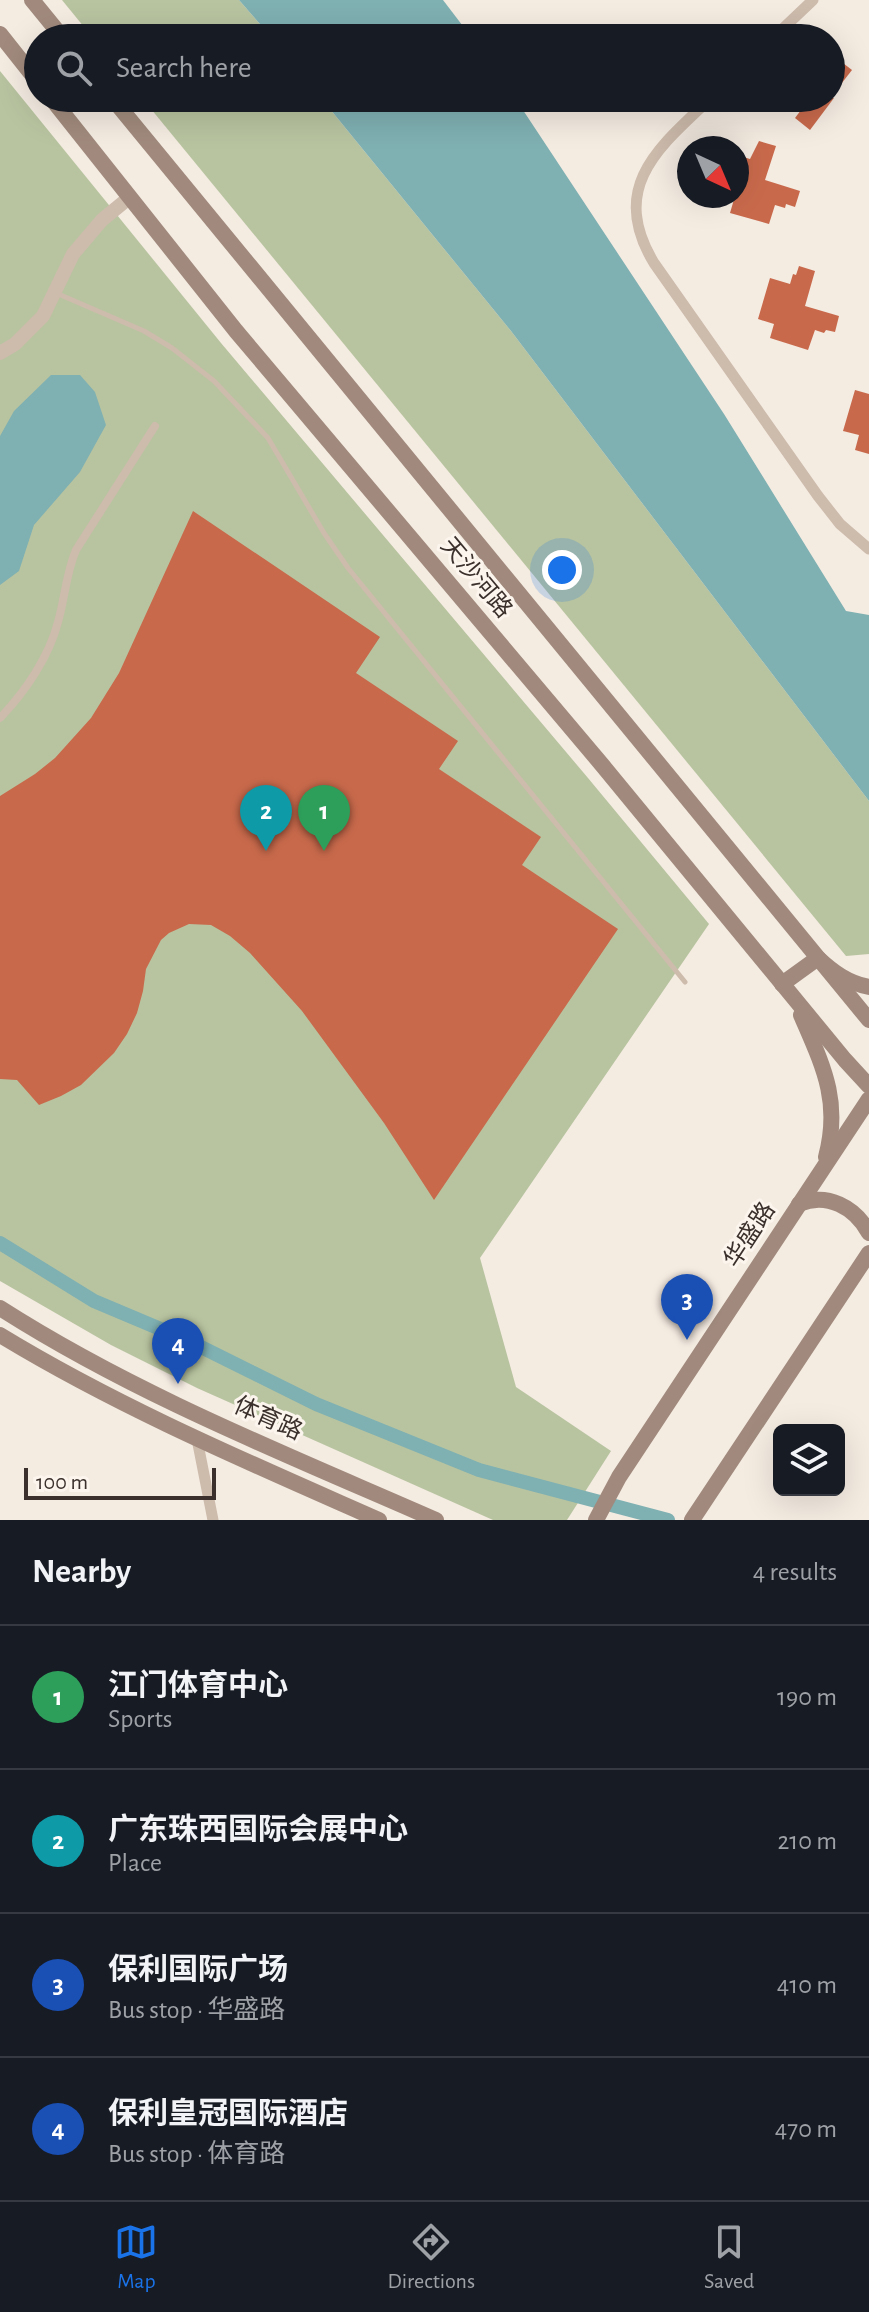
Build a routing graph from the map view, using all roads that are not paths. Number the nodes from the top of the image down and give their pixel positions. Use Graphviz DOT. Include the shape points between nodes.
graph roads {
  1 [pos="32,0"];
  2 [pos="813,0"];
  3 [pos="52,24"];
  4 [pos="788,24"];
  5 [pos="0,34"];
  6 [pos="24,64"];
  7 [pos="62,112"];
  8 [pos="123,112"];
  9 [pos="696,112"];
  10 [pos="130,197"];
  11 [pos="55,292"];
  12 [pos="0,353"];
  13 [pos="155,426"];
  14 [pos="869,549"];
  15 [pos="0,718"];
  16 [pos="818,958"];
  17 [pos="685,982"];
  18 [pos="869,987"];
  19 [pos="787,990"];
  20 [pos="869,1020"];
  21 [pos="869,1086"];
  22 [pos="869,1099"];
  23 [pos="820,1173"];
  24 [pos="799,1204"];
  25 [pos="869,1233"];
  26 [pos="869,1253"];
  27 [pos="0,1308"];
  28 [pos="0,1335"];
  29 [pos="197,1439"];
  30 [pos="213,1520"];
  31 [pos="379,1520"];
  32 [pos="436,1520"];
  33 [pos="596,1520"];
  34 [pos="692,1520"];
  1 -- 3 [label="main road"];
  2 -- 4 [label="street"];
  5 -- 6 [label="main road"];
  7 -- 10 [label="main road, 天沙河路"];
  8 -- 16 [label="main road, 天沙河路"];
  9 -- 14 [label="street" via="649,161 637,199 641,239 824,503"];
  10 -- 11 [label="street" via="73,254"];
  10 -- 19 [label="main road, 天沙河路"];
  11 -- 12 [label="street" via="43,316"];
  11 -- 17 [label="lane" via="172,348 239,406 268,438 348,568"];
  13 -- 15 [label="street" via="76,550 48,648"];
  16 -- 18 [label="main road" via="846,979"];
  16 -- 19 [label="main road"];
  16 -- 20 [label="main road, 天沙河路"];
  19 -- 21 [label="main road, 天沙河路"];
  19 -- 23 [label="main road" via="822,1061 831,1098 831,1136"];
  22 -- 23 [label="main road, 华盛路"];
  23 -- 24 [label="main road, 华盛路"];
  24 -- 25 [label="main road" via="819,1199 840,1204 858,1216"];
  24 -- 33 [label="main road, 华盛路"];
  26 -- 34 [label="main road"];
  27 -- 32 [label="main road, 体育路" via="187,1409"];
  28 -- 29 [label="main road, 体育路"];
  29 -- 30 [label="street"];
  29 -- 31 [label="main road, 体育路"];
}
